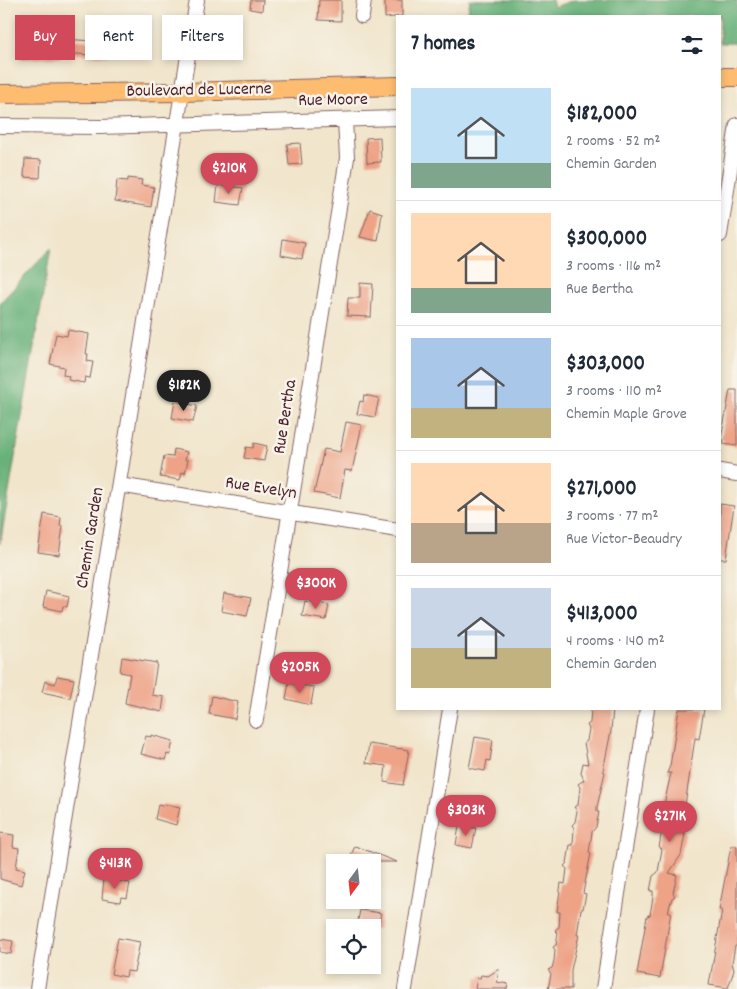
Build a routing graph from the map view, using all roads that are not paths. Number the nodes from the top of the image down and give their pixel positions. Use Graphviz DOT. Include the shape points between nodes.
graph roads {
  1 [pos="197,0"];
  2 [pos="364,0"];
  3 [pos="362,16"];
  4 [pos="721,77"];
  5 [pos="737,77"];
  6 [pos="396,86"];
  7 [pos="182,92"];
  8 [pos="0,94"];
  9 [pos="396,118"];
  10 [pos="345,120"];
  11 [pos="178,123"];
  12 [pos="737,125"];
  13 [pos="0,126"];
  14 [pos="721,229"];
  15 [pos="721,471"];
  16 [pos="737,474"];
  17 [pos="119,486"];
  18 [pos="290,513"];
  19 [pos="396,530"];
  20 [pos="450,710"];
  21 [pos="646,710"];
  22 [pos="256,720"];
  23 [pos="37,989"];
  24 [pos="405,989"];
  25 [pos="603,989"];
  1 -- 7 [label="street, Chemin Garden"];
  2 -- 3 [label="street"];
  4 -- 5 [label="main road"];
  6 -- 7 [label="main road, Boulevard de Lucerne"];
  7 -- 8 [label="main road, Boulevard de Lucerne"];
  7 -- 11 [label="street, Chemin Garden"];
  9 -- 10 [label="street, Rue Moore"];
  10 -- 11 [label="street, Rue Moore"];
  10 -- 18 [label="street, Rue Bertha" via="347,158"];
  11 -- 13 [label="street, Rue Moore"];
  11 -- 17 [label="street, Chemin Garden"];
  12 -- 14 [label="street"];
  15 -- 16 [label="street"];
  17 -- 18 [label="street, Rue Evelyn"];
  17 -- 23 [label="street, Chemin Garden"];
  18 -- 19 [label="street, Rue Evelyn"];
  18 -- 22 [label="street, Rue Bertha"];
  20 -- 24 [label="street"];
  21 -- 25 [label="street"];
}
